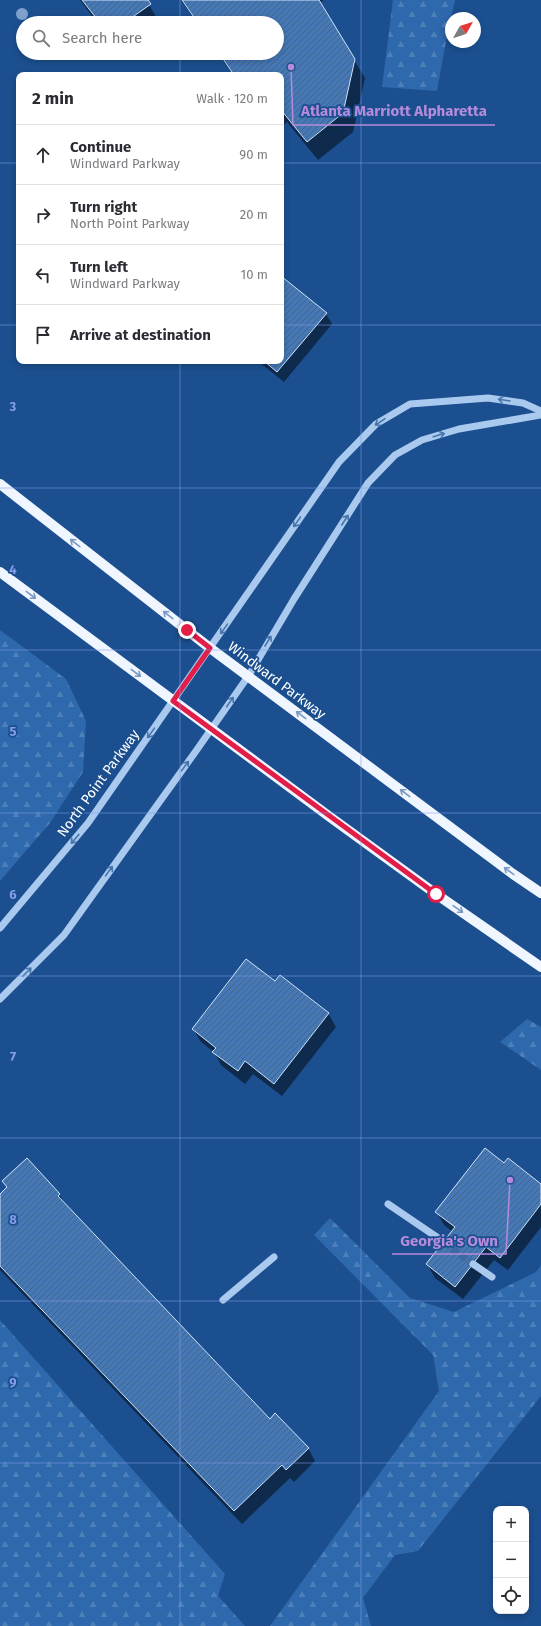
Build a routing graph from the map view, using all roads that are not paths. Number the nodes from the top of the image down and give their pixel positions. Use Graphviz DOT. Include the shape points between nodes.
graph roads {
  1 [pos="541,411"];
  2 [pos="541,415"];
  3 [pos="0,484"];
  4 [pos="0,572"];
  5 [pos="210,648"];
  6 [pos="248,675"];
  7 [pos="173,701"];
  8 [pos="211,729"];
  9 [pos="541,893"];
  10 [pos="0,928"];
  11 [pos="541,967"];
  12 [pos="0,999"];
  13 [pos="388,1204"];
  14 [pos="444,1242"];
  15 [pos="274,1258"];
  16 [pos="473,1264"];
  17 [pos="492,1277"];
  18 [pos="223,1300"];
  1 -- 5 [label="street, North Point Parkway, one-way" via="523,403 488,398 438,400 410,404 376,424 339,462"];
  6 -- 2 [label="street, one-way" via="368,483 395,455 422,440 459,429"];
  5 -- 3 [label="main road, Windward Parkway, one-way"];
  4 -- 7 [label="main road, one-way"];
  5 -- 6 [label="main road, Windward Parkway"];
  5 -- 7 [label="street, North Point Parkway"];
  8 -- 6 [label="street, one-way"];
  9 -- 6 [label="main road, Windward Parkway, one-way"];
  7 -- 8 [label="main road"];
  7 -- 10 [label="street, North Point Parkway, one-way" via="88,823"];
  8 -- 11 [label="main road, one-way"];
  12 -- 8 [label="street, one-way" via="64,934"];
  13 -- 14 [label="street"];
  15 -- 18 [label="street"];
  16 -- 17 [label="street"];
}
